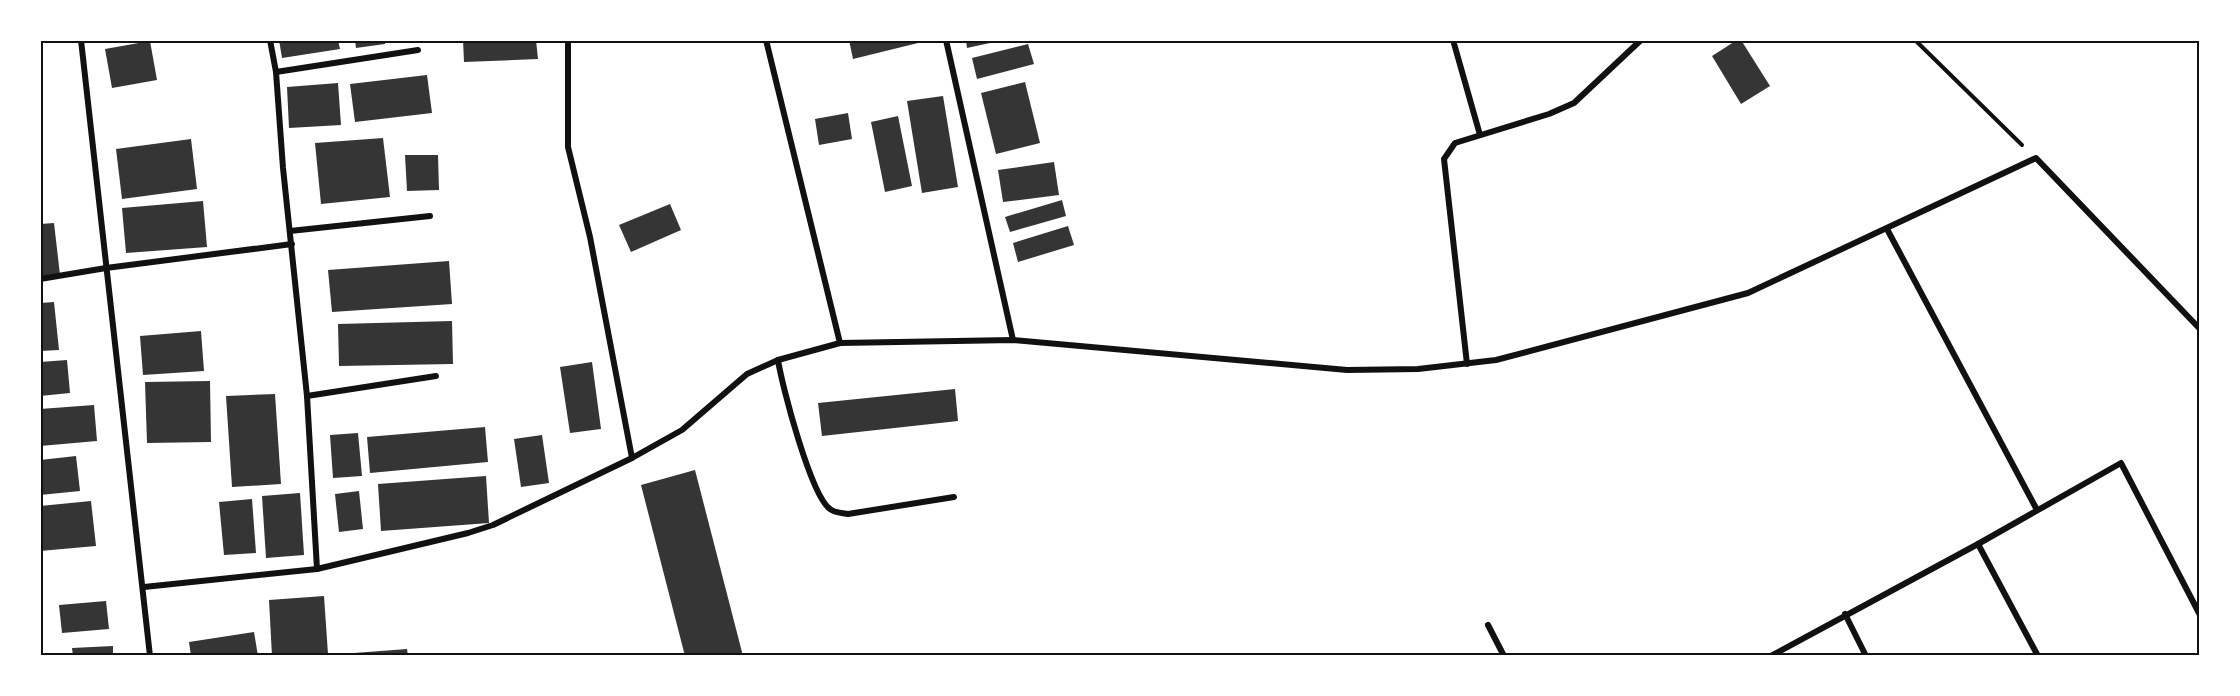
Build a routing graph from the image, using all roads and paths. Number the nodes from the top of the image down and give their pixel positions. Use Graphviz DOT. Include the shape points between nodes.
graph roads {
  1 [pos="81,40"];
  2 [pos="270,40"];
  3 [pos="568,40"];
  4 [pos="766,40"];
  5 [pos="946,40"];
  6 [pos="1453,40"];
  7 [pos="1641,40"];
  8 [pos="1916,40"];
  9 [pos="418,50"];
  10 [pos="276,72"];
  11 [pos="1480,135"];
  12 [pos="2036,158"];
  13 [pos="430,216"];
  14 [pos="1887,229"];
  15 [pos="290,231"];
  16 [pos="292,244"];
  17 [pos="106,268"];
  18 [pos="40,279"];
  19 [pos="2199,329"];
  20 [pos="1013,340"];
  21 [pos="840,343"];
  22 [pos="778,360"];
  23 [pos="1467,364"];
  24 [pos="436,375"];
  25 [pos="307,396"];
  26 [pos="632,458"];
  27 [pos="954,497"];
  28 [pos="2037,510"];
  29 [pos="1978,544"];
  30 [pos="316,569"];
  31 [pos="144,587"];
  32 [pos="1845,614"];
  33 [pos="2199,615"];
  34 [pos="1488,625"];
  35 [pos="150,656"];
  36 [pos="1504,656"];
  37 [pos="1771,656"];
  38 [pos="1866,656"];
  39 [pos="2038,656"];
  1 -- 17 [label="street"];
  2 -- 10 [label="street"];
  3 -- 26 [label="street" via="568,147 590,237"];
  4 -- 21 [label="street"];
  5 -- 20 [label="street"];
  6 -- 11 [label="street"];
  7 -- 11 [label="street" via="1574,103"];
  8 -- 12 [label="path"];
  9 -- 10 [label="street"];
  10 -- 15 [label="street"];
  11 -- 23 [label="street" via="1455,143 1444,159"];
  12 -- 14 [label="street"];
  12 -- 19 [label="street"];
  13 -- 15 [label="street"];
  14 -- 23 [label="street" via="1748,293 1496,360"];
  14 -- 28 [label="street"];
  15 -- 16 [label="street"];
  16 -- 17 [label="street"];
  16 -- 25 [label="street"];
  17 -- 18 [label="street"];
  17 -- 31 [label="street"];
  20 -- 21 [label="street"];
  20 -- 23 [label="street" via="1347,370"];
  21 -- 22 [label="street"];
  22 -- 26 [label="street" via="747,374 682,430"];
  22 -- 27 [label="street" via="802,450 830,510 848,514"];
  24 -- 25 [label="street"];
  25 -- 30 [label="street"];
  26 -- 30 [label="street" via="493,525"];
  28 -- 29 [label="street"];
  28 -- 33 [label="street" via="2121,463"];
  29 -- 32 [label="street"];
  29 -- 39 [label="street"];
  30 -- 31 [label="street"];
  31 -- 35 [label="street"];
  32 -- 37 [label="street"];
  32 -- 38 [label="street"];
  34 -- 36 [label="street"];
}
